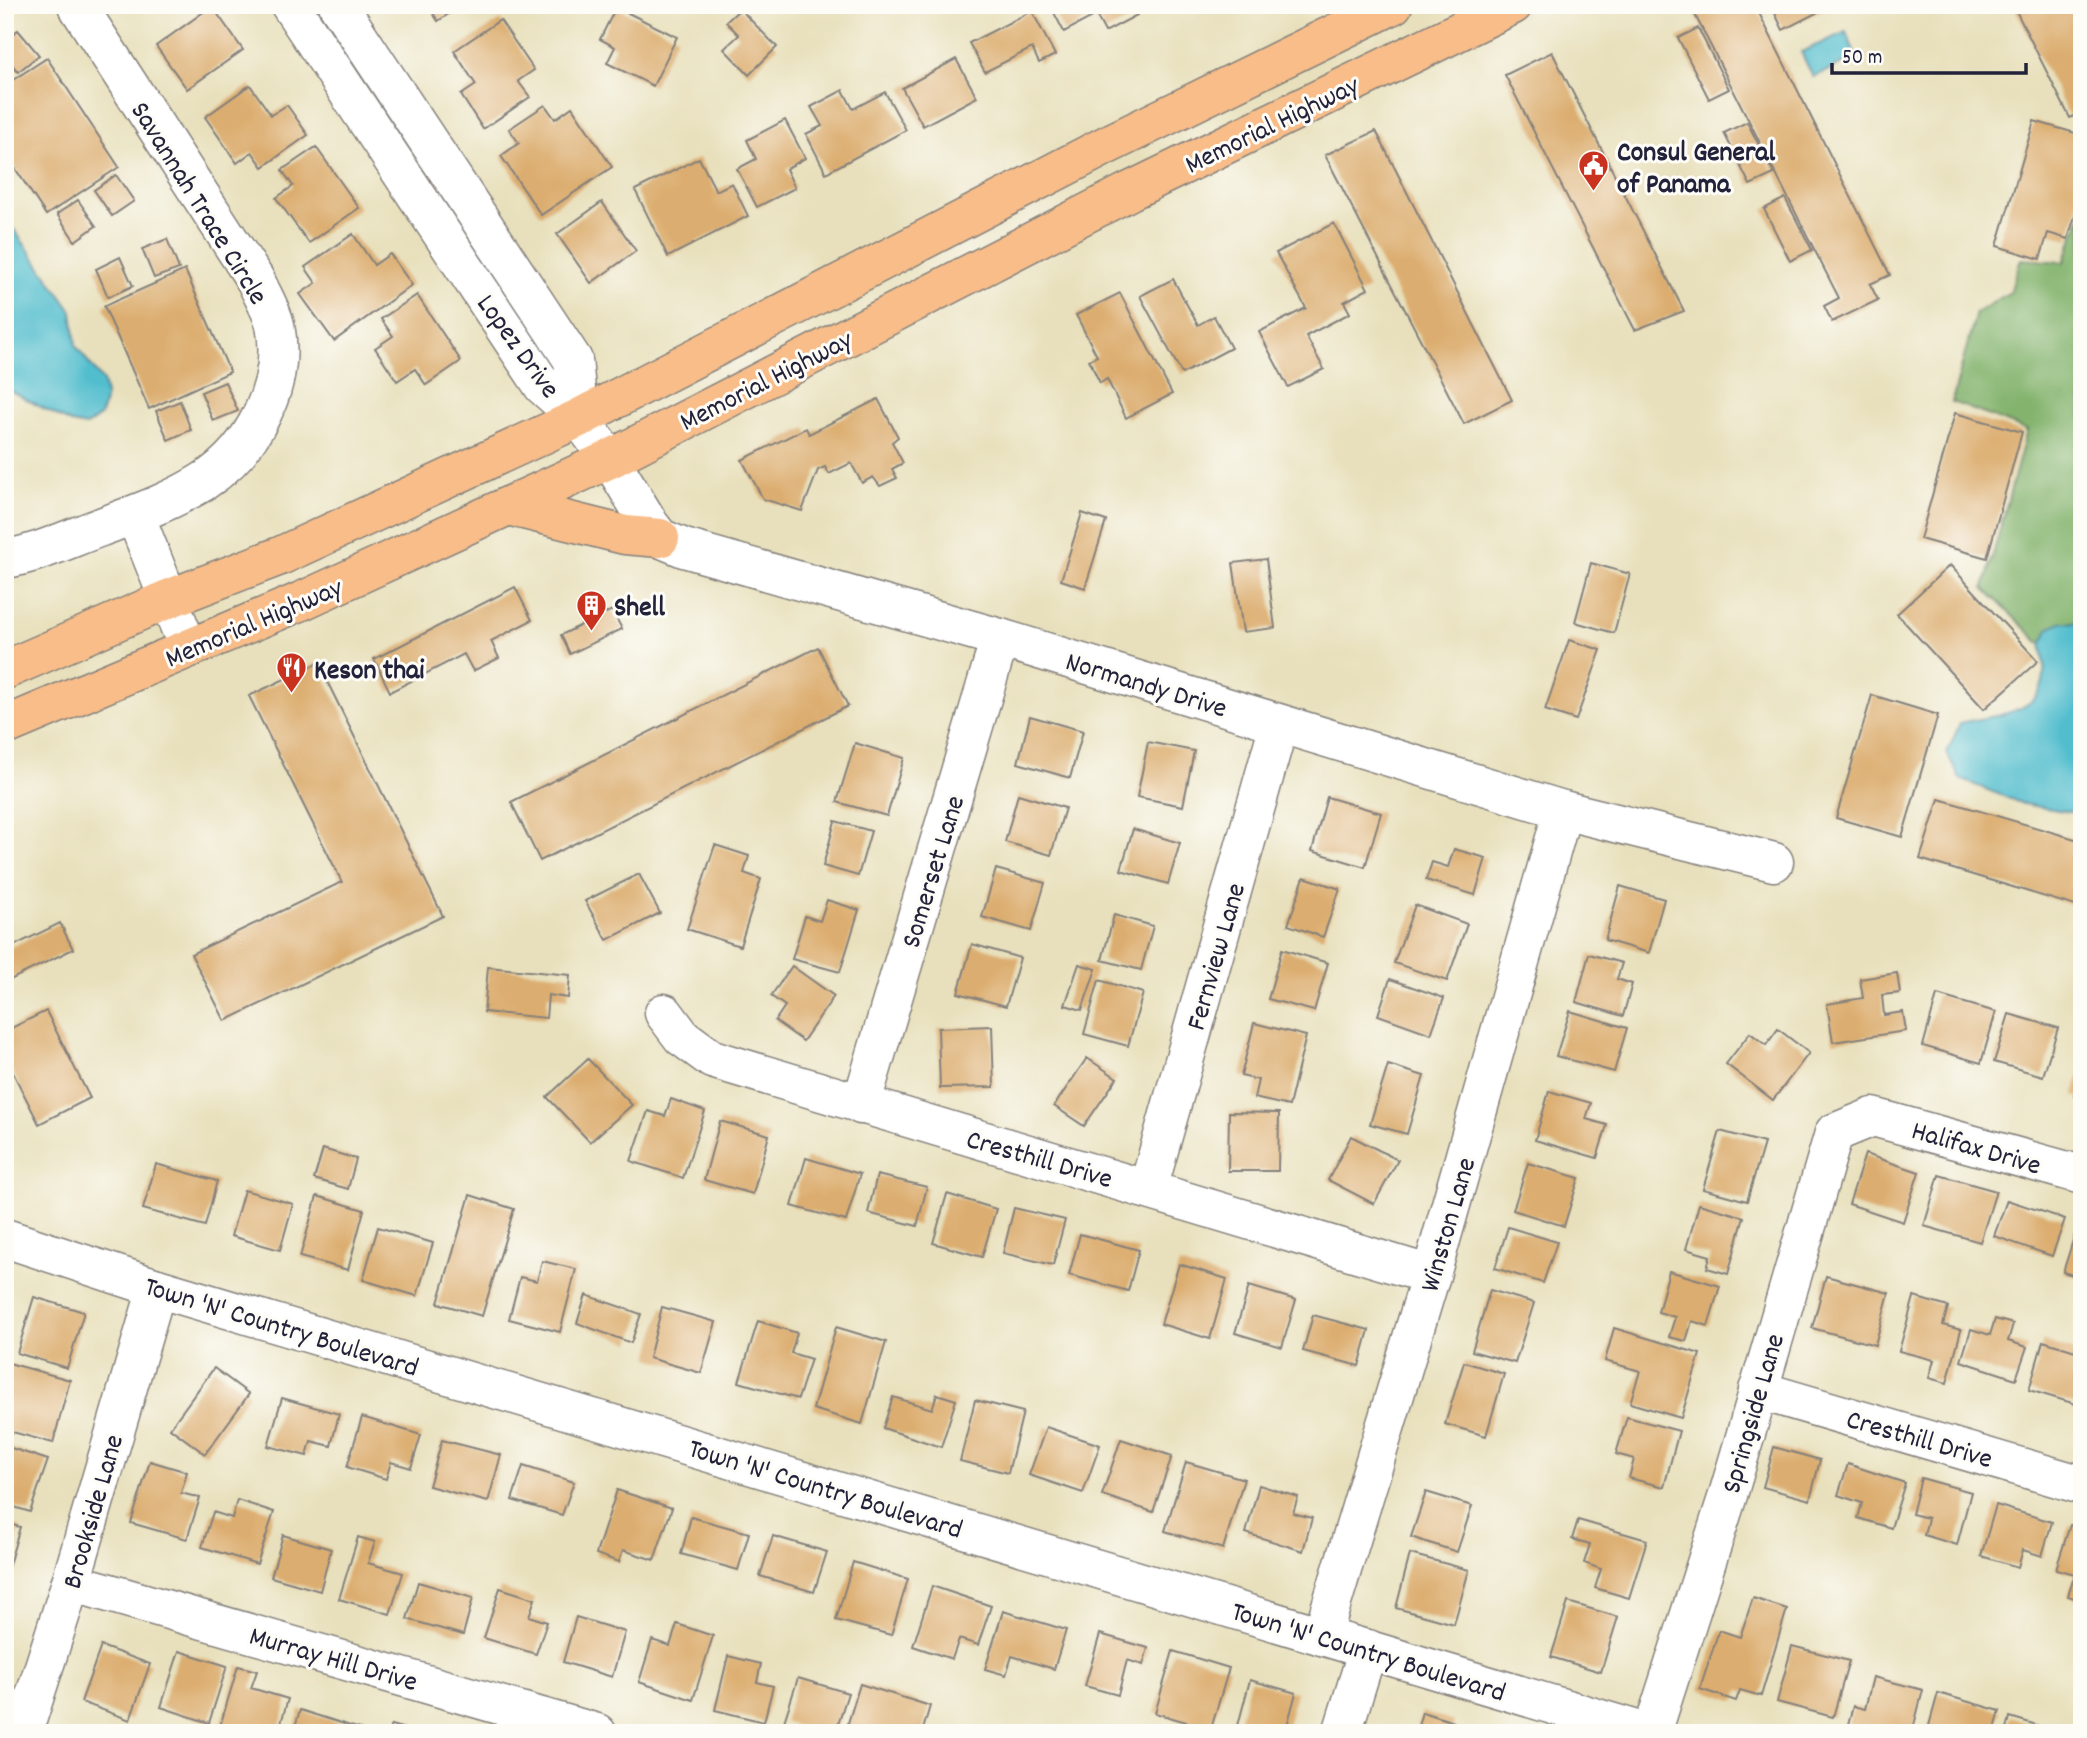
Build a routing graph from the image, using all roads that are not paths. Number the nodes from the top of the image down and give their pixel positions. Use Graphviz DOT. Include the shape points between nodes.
graph roads {
  1 [pos="77,5"];
  2 [pos="290,5"];
  3 [pos="338,5"];
  4 [pos="1393,5"];
  5 [pos="1513,5"];
  6 [pos="579,418"];
  7 [pos="610,460"];
  8 [pos="508,506"];
  9 [pos="135,514"];
  10 [pos="660,538"];
  11 [pos="5,559"];
  12 [pos="169,599"];
  13 [pos="1000,638"];
  14 [pos="188,648"];
  15 [pos="5,670"];
  16 [pos="1279,724"];
  17 [pos="5,726"];
  18 [pos="1563,810"];
  19 [pos="1774,862"];
  20 [pos="664,1013"];
  21 [pos="861,1105"];
  22 [pos="1873,1117"];
  23 [pos="2082,1175"];
  24 [pos="1148,1189"];
  25 [pos="5,1238"];
  26 [pos="1431,1275"];
  27 [pos="157,1288"];
  28 [pos="1758,1390"];
  29 [pos="2082,1485"];
  30 [pos="71,1582"];
  31 [pos="1322,1636"];
  32 [pos="1368,1649"];
  33 [pos="23,1733"];
  34 [pos="597,1733"];
  35 [pos="1342,1733"];
  36 [pos="1647,1733"];
  37 [pos="1652,1733"];
  1 -- 9 [label="street, Savannah Trace Circle" via="256,281 275,325 276,370 269,396 238,452 204,481"];
  2 -- 6 [label="street, Lopez Drive" via="543,386"];
  3 -- 6 [label="street, Lopez Drive" via="573,360"];
  4 -- 6 [label="main road, Memorial Highway" via="1107,145"];
  5 -- 7 [label="main road, Memorial Highway" via="1130,191"];
  6 -- 7 [label="street"];
  6 -- 12 [label="main road, Memorial Highway" via="291,551"];
  7 -- 8 [label="main road, Memorial Highway"];
  7 -- 10 [label="street"];
  8 -- 10 [label="main road" via="625,535"];
  8 -- 14 [label="main road, Memorial Highway" via="351,580"];
  9 -- 11 [label="street, Savannah Trace Circle"];
  9 -- 12 [label="street"];
  10 -- 13 [label="street, Normandy Drive"];
  12 -- 14 [label="street"];
  12 -- 15 [label="main road, Memorial Highway"];
  13 -- 16 [label="street, Normandy Drive"];
  13 -- 21 [label="street, Somerset Lane"];
  14 -- 17 [label="main road, Memorial Highway"];
  16 -- 18 [label="street, Normandy Drive"];
  16 -- 24 [label="street, Fernview Lane"];
  18 -- 19 [label="street, Normandy Drive"];
  18 -- 26 [label="street, Winston Lane"];
  20 -- 21 [label="street, Cresthill Drive" via="682,1037 712,1059"];
  21 -- 24 [label="street, Cresthill Drive"];
  22 -- 23 [label="street, Halifax Drive"];
  22 -- 28 [label="street, Springside Lane" via="1834,1133"];
  24 -- 26 [label="street, Cresthill Drive"];
  25 -- 27 [label="street, Town 'N' Country Boulevard"];
  26 -- 31 [label="street, Winston Lane"];
  27 -- 30 [label="street, Brookside Lane"];
  27 -- 31 [label="street, Town 'N' Country Boulevard"];
  28 -- 29 [label="street, Cresthill Drive"];
  28 -- 37 [label="street, Springside Lane"];
  30 -- 33 [label="street, Brookside Lane"];
  30 -- 34 [label="street, Murray Hill Drive"];
  31 -- 32 [label="street, Town 'N' Country Boulevard"];
  32 -- 35 [label="street"];
  32 -- 36 [label="street, Town 'N' Country Boulevard"];
}
